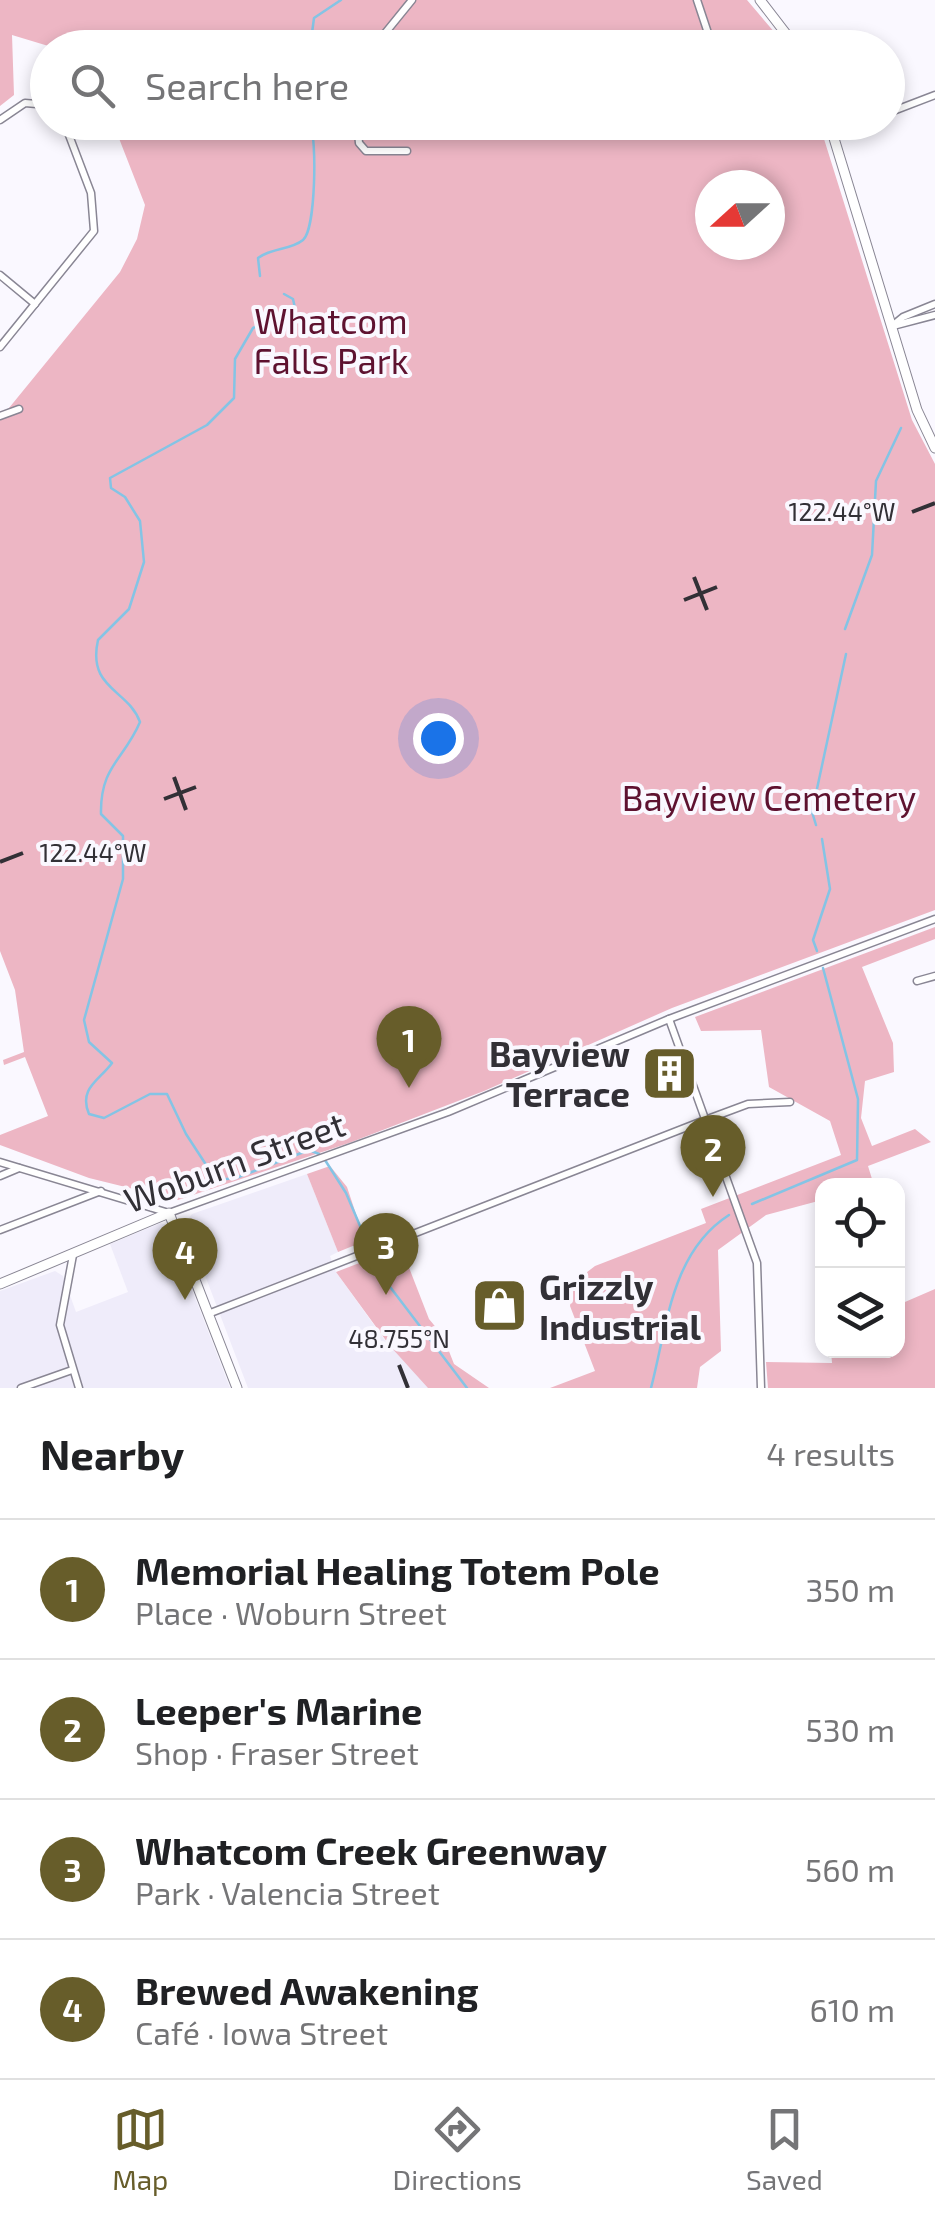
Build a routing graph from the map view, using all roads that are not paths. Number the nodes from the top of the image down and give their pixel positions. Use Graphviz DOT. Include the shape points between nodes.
graph roads {
  1 [pos="412,0"];
  2 [pos="697,0"];
  3 [pos="760,0"];
  4 [pos="388,30"];
  5 [pos="707,30"];
  6 [pos="783,30"];
  7 [pos="935,95"];
  8 [pos="30,103"];
  9 [pos="905,106"];
  10 [pos="0,120"];
  11 [pos="71,140"];
  12 [pos="359,140"];
  13 [pos="835,140"];
  14 [pos="407,150"];
  15 [pos="0,275"];
  16 [pos="35,304"];
  17 [pos="935,304"];
  18 [pos="935,315"];
  19 [pos="892,326"];
  20 [pos="0,346"];
  21 [pos="19,409"];
  22 [pos="0,416"];
  23 [pos="935,448"];
  24 [pos="935,919"];
  25 [pos="935,976"];
  26 [pos="917,981"];
  27 [pos="668,1019"];
  28 [pos="790,1102"];
  29 [pos="705,1120"];
  30 [pos="0,1162"];
  31 [pos="20,1168"];
  32 [pos="0,1176"];
  33 [pos="100,1191"];
  34 [pos="169,1213"];
  35 [pos="0,1230"];
  36 [pos="73,1255"];
  37 [pos="0,1284"];
  38 [pos="208,1314"];
  39 [pos="72,1370"];
  40 [pos="21,1388"];
  41 [pos="79,1388"];
  42 [pos="236,1388"];
  43 [pos="761,1388"];
  1 -- 4 [label="street"];
  2 -- 5 [label="street"];
  3 -- 6 [label="main road"];
  7 -- 9 [label="street"];
  8 -- 10 [label="street"];
  11 -- 16 [label="street" via="92,192 94,232"];
  12 -- 14 [label="street" via="366,152"];
  13 -- 19 [label="main road"];
  15 -- 16 [label="street"];
  16 -- 20 [label="street"];
  17 -- 19 [label="street"];
  18 -- 19 [label="street"];
  19 -- 23 [label="main road"];
  21 -- 22 [label="street"];
  24 -- 27 [label="street, Woburn Street"];
  25 -- 26 [label="street"];
  27 -- 29 [label="street"];
  27 -- 34 [label="street, Woburn Street" via="491,1096"];
  28 -- 29 [label="street" via="748,1104"];
  29 -- 38 [label="street"];
  29 -- 43 [label="street" via="757,1264"];
  30 -- 31 [label="street"];
  31 -- 32 [label="street"];
  31 -- 33 [label="street"];
  33 -- 34 [label="street"];
  33 -- 35 [label="street"];
  34 -- 36 [label="main road, Woburn Street"];
  34 -- 38 [label="main road"];
  36 -- 37 [label="main road, Woburn Street"];
  36 -- 39 [label="street" via="60,1325"];
  38 -- 42 [label="main road"];
  39 -- 40 [label="street"];
  39 -- 41 [label="street"];
}
